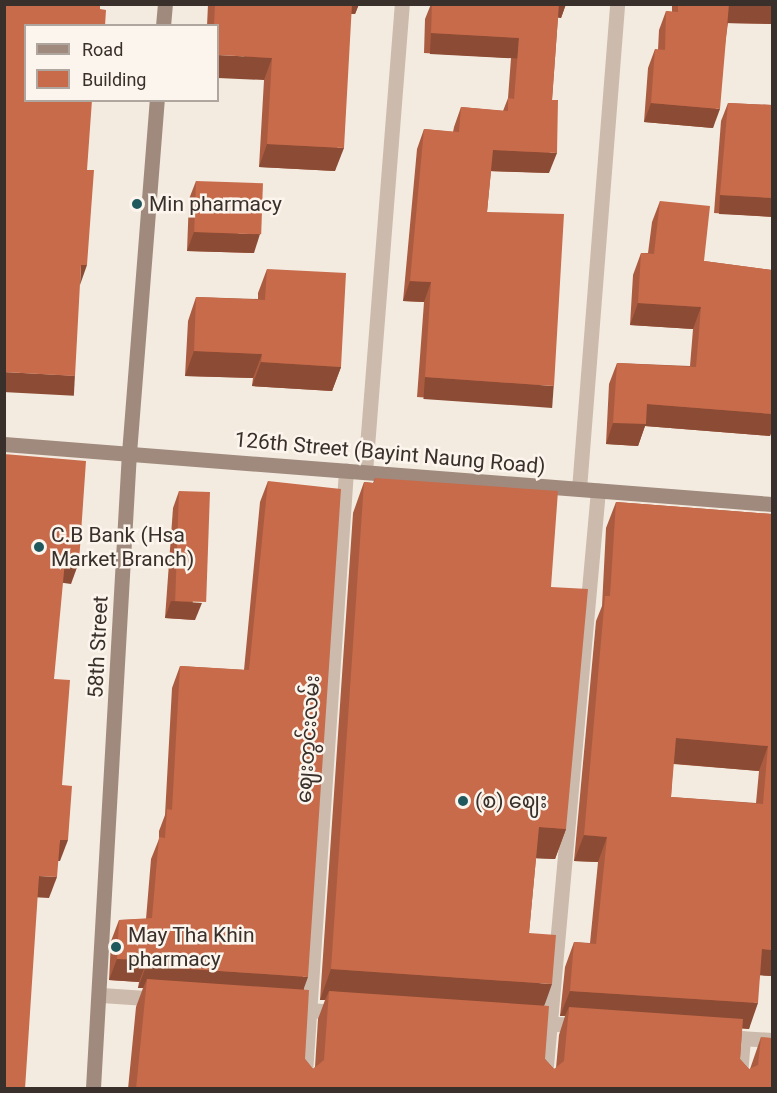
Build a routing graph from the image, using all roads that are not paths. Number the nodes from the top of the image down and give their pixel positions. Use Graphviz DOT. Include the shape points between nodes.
graph roads {
  1 [pos="165,4"];
  2 [pos="402,4"];
  3 [pos="616,4"];
  4 [pos="163,24"];
  5 [pos="157,102"];
  6 [pos="4,444"];
  7 [pos="129,453"];
  8 [pos="346,470"];
  9 [pos="365,472"];
  10 [pos="579,489"];
  11 [pos="598,490"];
  12 [pos="772,504"];
  13 [pos="101,995"];
  14 [pos="183,1001"];
  15 [pos="277,1008"];
  16 [pos="312,1011"];
  17 [pos="358,1013"];
  18 [pos="517,1022"];
  19 [pos="550,1022"];
  20 [pos="595,1026"];
  21 [pos="709,1035"];
  22 [pos="743,1038"];
  23 [pos="772,1040"];
  24 [pos="93,1089"];
  25 [pos="304,1089"];
  26 [pos="544,1089"];
  27 [pos="739,1089"];
  1 -- 4 [label="main road"];
  2 -- 9 [label="street"];
  3 -- 10 [label="street"];
  5 -- 7 [label="main road, 58th Street"];
  6 -- 7 [label="main road, 126th Street (Bayint Naung Road)"];
  7 -- 8 [label="main road, 126th Street (Bayint Naung Road)"];
  7 -- 13 [label="main road, 58th Street"];
  8 -- 9 [label="main road, 126th Street (Bayint Naung Road)"];
  8 -- 16 [label="street, ဈေးတွင်းလမ်း"];
  9 -- 10 [label="main road, 126th Street (Bayint Naung Road)"];
  10 -- 11 [label="main road, 126th Street (Bayint Naung Road)"];
  11 -- 12 [label="main road, 126th Street (Bayint Naung Road)"];
  11 -- 19 [label="street"];
  13 -- 14 [label="street"];
  13 -- 24 [label="main road, 58th Street"];
  15 -- 16 [label="street"];
  16 -- 17 [label="street"];
  16 -- 25 [label="street, ဈေးတွင်းလမ်း"];
  18 -- 19 [label="street"];
  19 -- 20 [label="street"];
  19 -- 26 [label="street"];
  21 -- 22 [label="street"];
  22 -- 23 [label="street"];
  22 -- 27 [label="street"];
}
